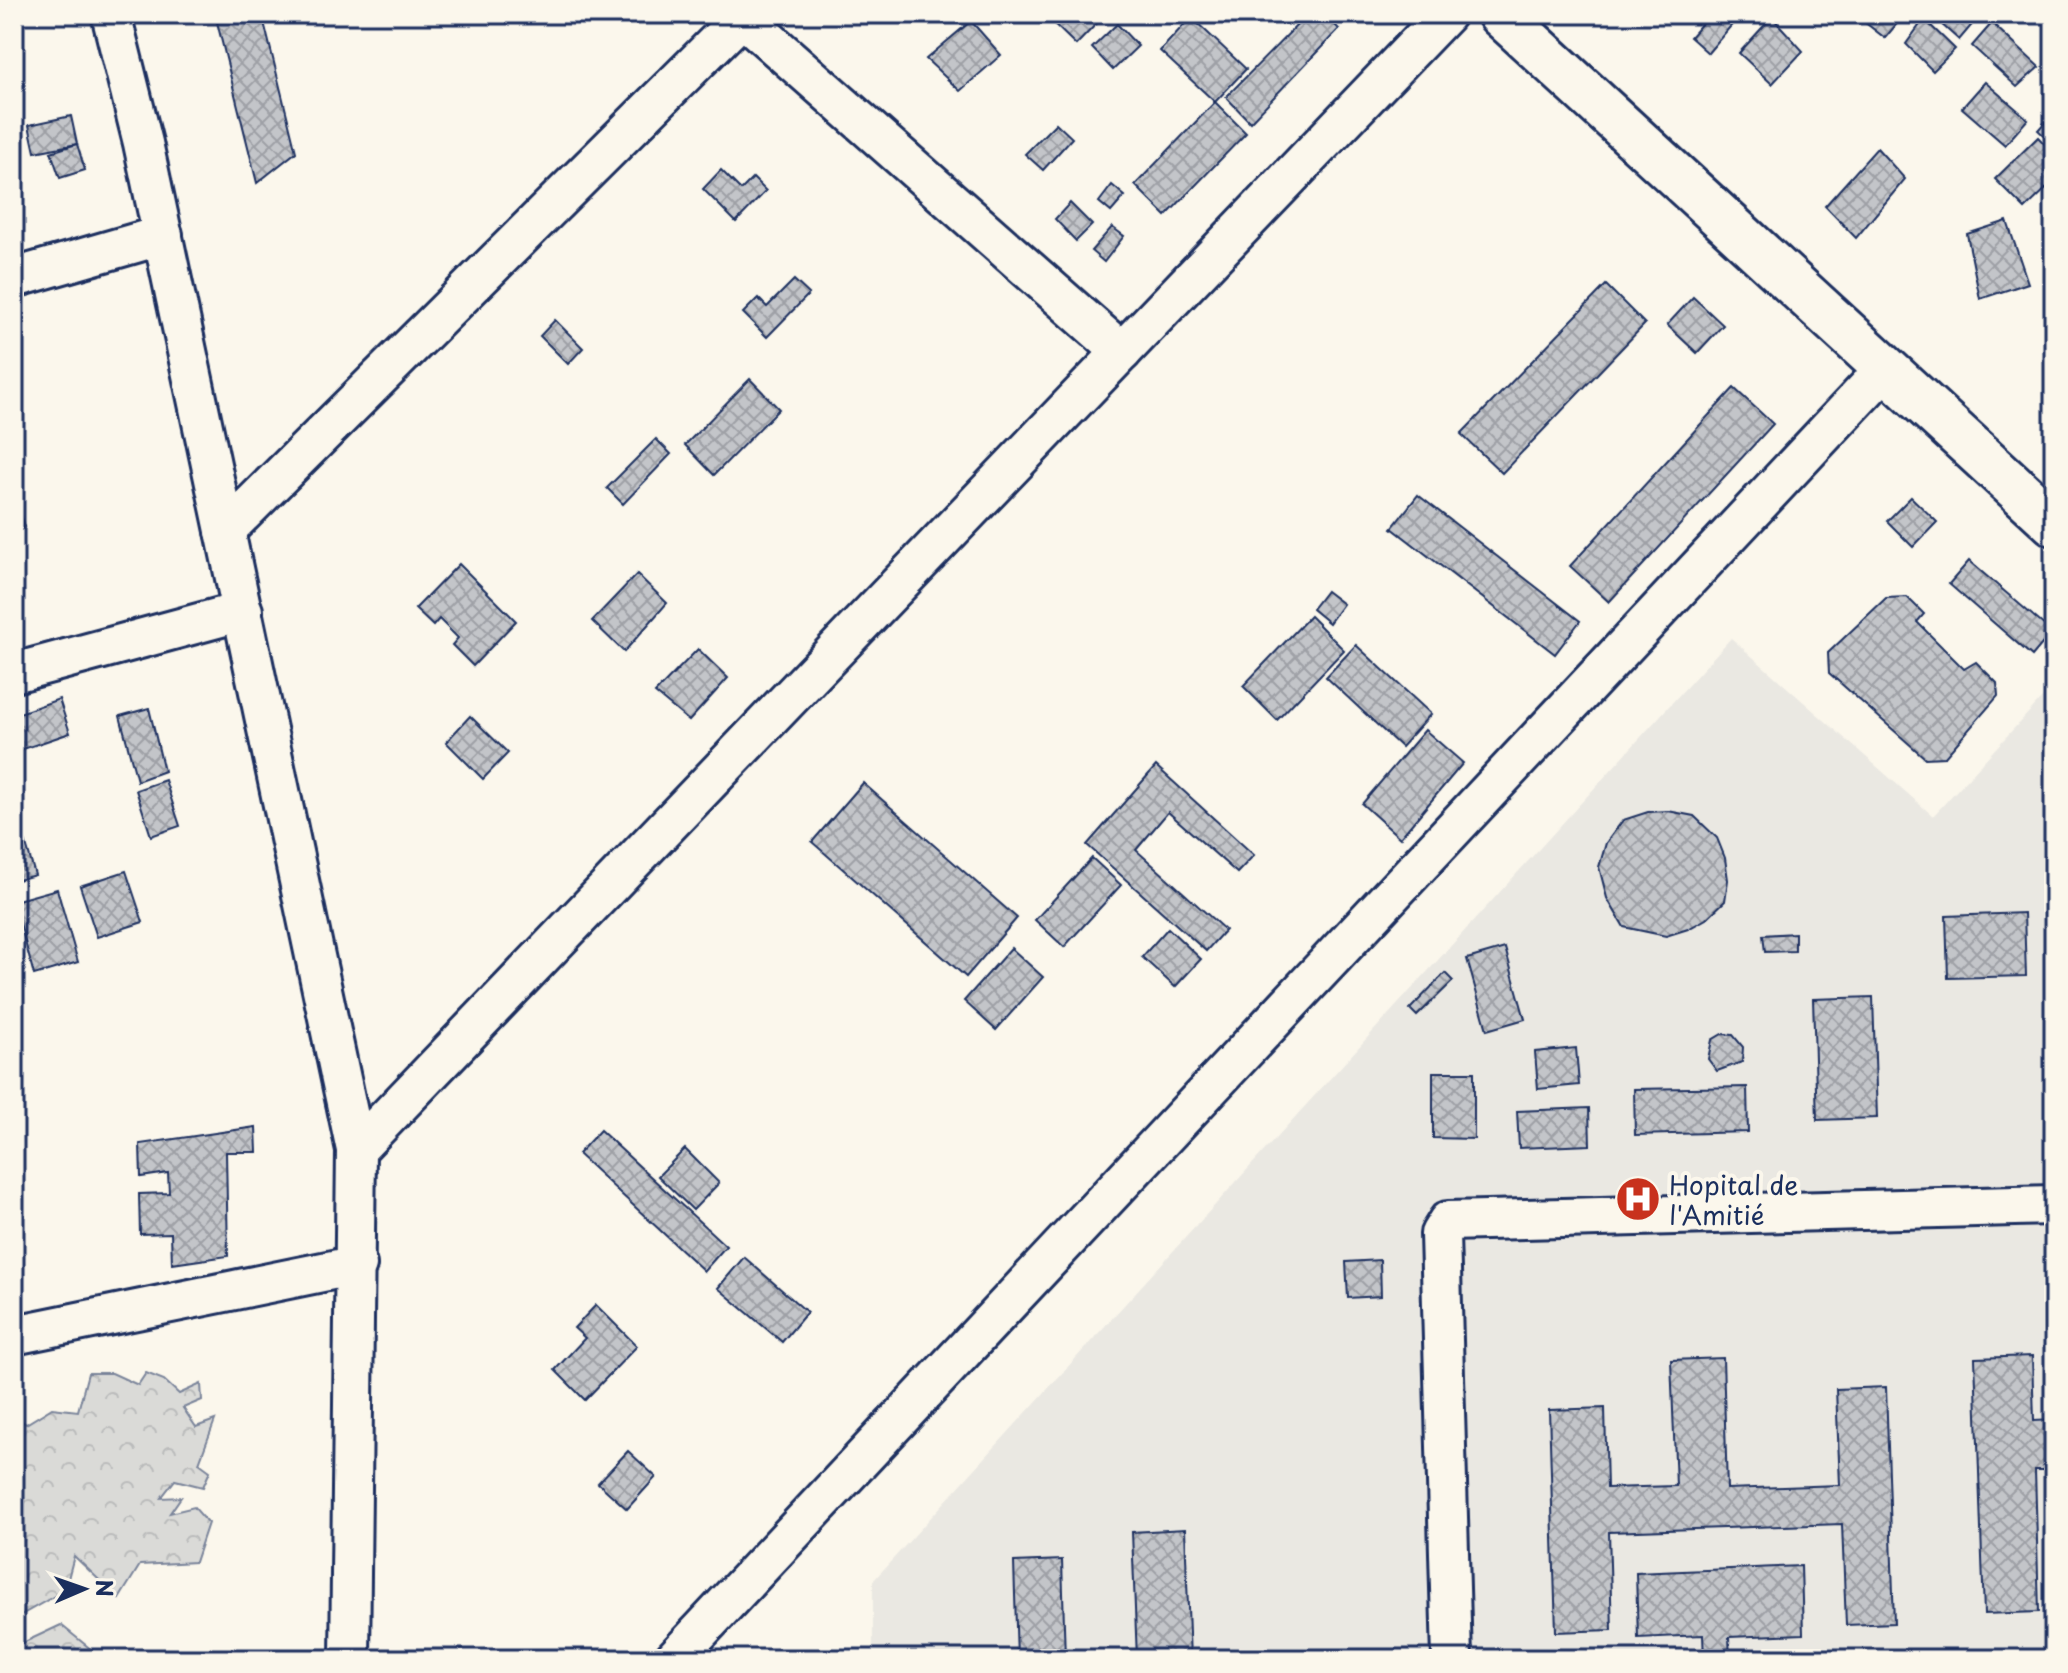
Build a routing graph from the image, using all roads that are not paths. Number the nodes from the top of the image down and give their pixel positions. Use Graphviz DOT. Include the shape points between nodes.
graph roads {
  1 [pos="111,14"];
  2 [pos="1446,14"];
  3 [pos="1500,14"];
  4 [pos="741,15"];
  5 [pos="163,235"];
  6 [pos="14,278"];
  7 [pos="1122,352"];
  8 [pos="1887,367"];
  9 [pos="2054,523"];
  10 [pos="225,531"];
  11 [pos="243,611"];
  12 [pos="14,673"];
  13 [pos="356,1150"];
  14 [pos="2054,1205"];
  15 [pos="357,1265"];
  16 [pos="14,1335"];
  17 [pos="350,1659"];
  18 [pos="674,1659"];
  19 [pos="1452,1659"];
  1 -- 5 [label="street"];
  2 -- 7 [label="street"];
  3 -- 8 [label="main road"];
  4 -- 7 [label="street"];
  4 -- 10 [label="street"];
  5 -- 6 [label="street"];
  5 -- 10 [label="street"];
  7 -- 13 [label="street"];
  8 -- 9 [label="main road"];
  8 -- 18 [label="street"];
  10 -- 11 [label="street"];
  11 -- 12 [label="street"];
  11 -- 13 [label="street"];
  13 -- 15 [label="street"];
  14 -- 19 [label="street" via="1448,1221 1440,1234"];
  15 -- 16 [label="street"];
  15 -- 17 [label="street"];
}
